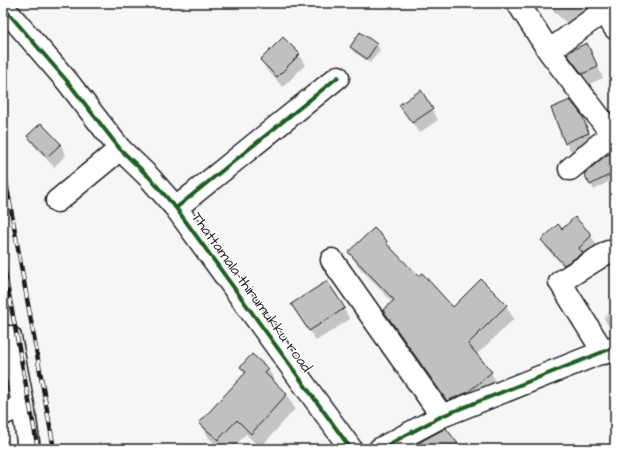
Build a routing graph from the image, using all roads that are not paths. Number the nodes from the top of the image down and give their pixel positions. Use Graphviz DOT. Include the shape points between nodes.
graph roads {
  1 [pos="518,3"];
  2 [pos="13,9"];
  3 [pos="608,11"];
  4 [pos="549,52"];
  5 [pos="338,77"];
  6 [pos="613,133"];
  7 [pos="120,149"];
  8 [pos="570,169"];
  9 [pos="57,201"];
  10 [pos="176,208"];
  11 [pos="608,252"];
  12 [pos="332,260"];
  13 [pos="3,337"];
  14 [pos="610,350"];
  15 [pos="23,405"];
  16 [pos="3,414"];
  17 [pos="442,416"];
  18 [pos="28,449"];
  19 [pos="351,449"];
  20 [pos="380,449"];
  1 -- 4 [label="street"];
  2 -- 7 [label="street, Thattamala-thirumukku road"];
  3 -- 4 [label="street"];
  4 -- 6 [label="street"];
  5 -- 10 [label="street"];
  6 -- 8 [label="street"];
  7 -- 9 [label="street"];
  7 -- 10 [label="street, Thattamala-thirumukku road"];
  10 -- 19 [label="street, Thattamala-thirumukku road"];
  11 -- 14 [label="street" via="560,282"];
  12 -- 17 [label="street"];
  13 -- 15 [label="street" via="10,337"];
  14 -- 17 [label="street"];
  15 -- 16 [label="street"];
  15 -- 18 [label="street"];
  17 -- 20 [label="street"];
}
